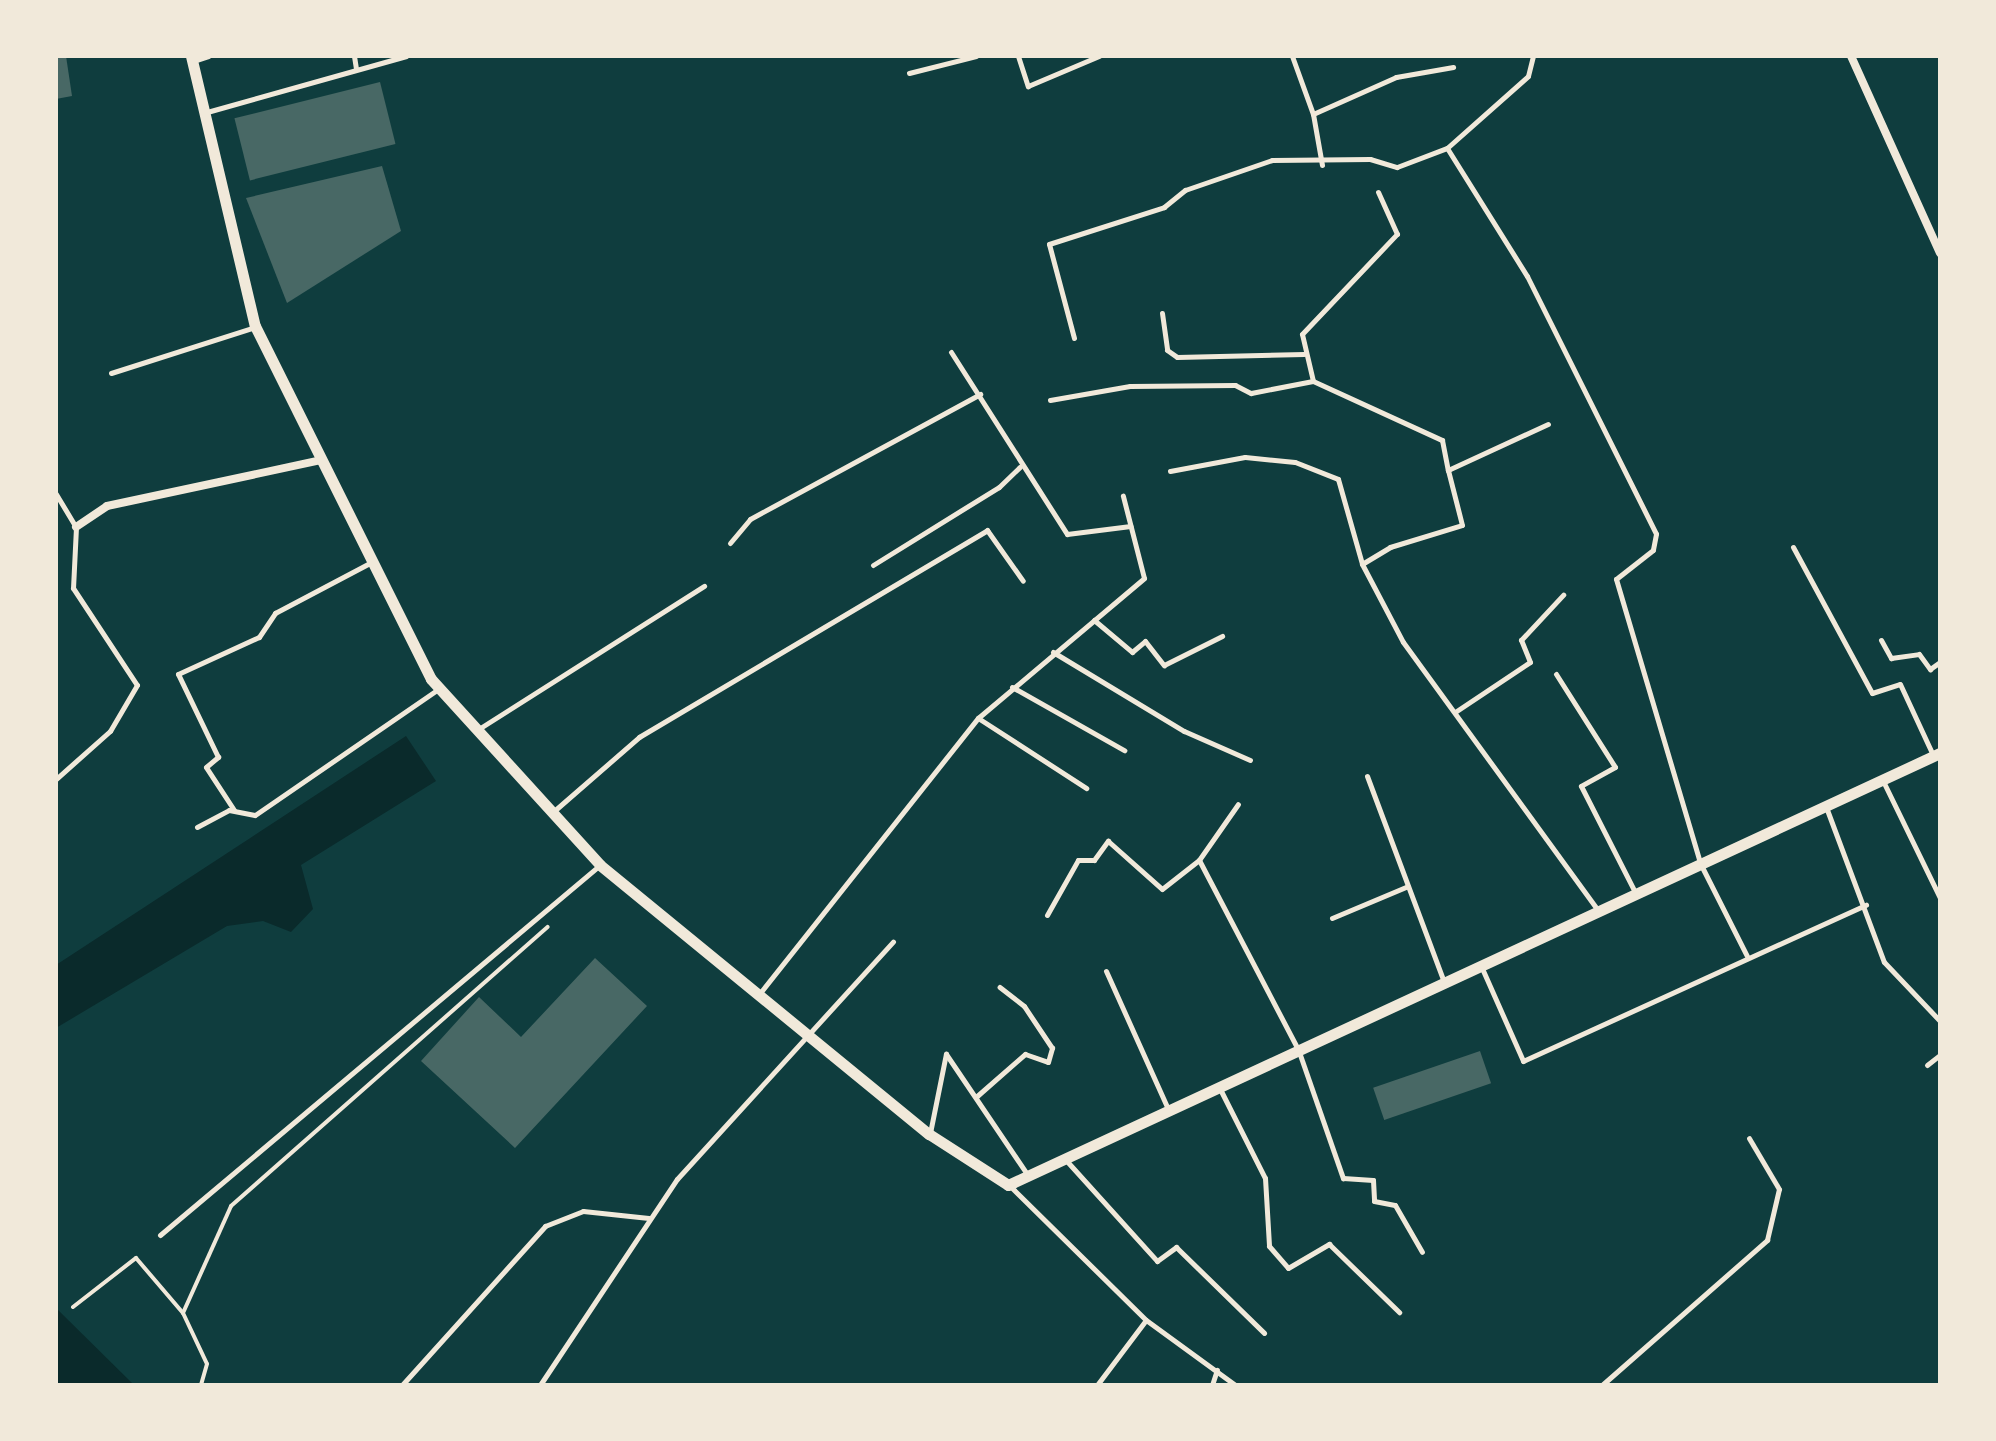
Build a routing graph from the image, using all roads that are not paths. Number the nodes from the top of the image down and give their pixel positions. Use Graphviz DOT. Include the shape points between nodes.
graph roads {
  1 [pos="208,56"];
  2 [pos="354,56"];
  3 [pos="406,56"];
  4 [pos="976,56"];
  5 [pos="1018,56"];
  6 [pos="1099,56"];
  7 [pos="1292,56"];
  8 [pos="1533,56"];
  9 [pos="1851,56"];
  10 [pos="191,59"];
  11 [pos="1453,67"];
  12 [pos="356,69"];
  13 [pos="909,73"];
  14 [pos="202,113"];
  15 [pos="1313,114"];
  16 [pos="1447,148"];
  17 [pos="1322,165"];
  18 [pos="1378,192"];
  19 [pos="1940,253"];
  20 [pos="1162,313"];
  21 [pos="255,326"];
  22 [pos="1074,338"];
  23 [pos="951,352"];
  24 [pos="1304,354"];
  25 [pos="111,373"];
  26 [pos="1313,381"];
  27 [pos="980,394"];
  28 [pos="1050,400"];
  29 [pos="1548,424"];
  30 [pos="317,461"];
  31 [pos="1020,467"];
  32 [pos="1448,470"];
  33 [pos="1170,471"];
  34 [pos="56,494"];
  35 [pos="1123,496"];
  36 [pos="1131,526"];
  37 [pos="76,527"];
  38 [pos="730,543"];
  39 [pos="1793,547"];
  40 [pos="368,564"];
  41 [pos="1362,564"];
  42 [pos="873,565"];
  43 [pos="1023,581"];
  44 [pos="704,586"];
  45 [pos="1563,595"];
  46 [pos="1094,620"];
  47 [pos="1222,636"];
  48 [pos="1881,640"];
  49 [pos="1053,652"];
  50 [pos="1940,662"];
  51 [pos="1556,674"];
  52 [pos="1012,687"];
  53 [pos="438,689"];
  54 [pos="1455,712"];
  55 [pos="978,718"];
  56 [pos="476,730"];
  57 [pos="1124,750"];
  58 [pos="1937,754"];
  59 [pos="1250,760"];
  60 [pos="1367,776"];
  61 [pos="56,779"];
  62 [pos="1883,780"];
  63 [pos="1086,788"];
  64 [pos="1238,804"];
  65 [pos="1826,806"];
  66 [pos="234,810"];
  67 [pos="550,815"];
  68 [pos="197,827"];
  69 [pos="1199,860"];
  70 [pos="1700,863"];
  71 [pos="600,865"];
  72 [pos="1408,886"];
  73 [pos="1635,893"];
  74 [pos="1940,898"];
  75 [pos="1866,905"];
  76 [pos="1598,910"];
  77 [pos="1047,915"];
  78 [pos="1332,918"];
  79 [pos="893,942"];
  80 [pos="1747,956"];
  81 [pos="1480,965"];
  82 [pos="1106,971"];
  83 [pos="1443,979"];
  84 [pos="1000,987"];
  85 [pos="757,997"];
  86 [pos="1940,1021"];
  87 [pos="804,1035"];
  88 [pos="1298,1049"];
  89 [pos="1940,1055"];
  90 [pos="1927,1065"];
  91 [pos="1219,1086"];
  92 [pos="977,1096"];
  93 [pos="1168,1109"];
  94 [pos="929,1134"];
  95 [pos="1749,1138"];
  96 [pos="1063,1158"];
  97 [pos="1027,1174"];
  98 [pos="1008,1185"];
  99 [pos="649,1218"];
  100 [pos="160,1235"];
  101 [pos="1422,1252"];
  102 [pos="1399,1312"];
  103 [pos="1146,1320"];
  104 [pos="1264,1333"];
  105 [pos="1217,1370"];
  106 [pos="402,1385"];
  107 [pos="540,1385"];
  108 [pos="1097,1385"];
  109 [pos="1212,1385"];
  110 [pos="1235,1385"];
  111 [pos="1602,1385"];
  1 -- 10 [label="lane"];
  2 -- 12 [label="lane"];
  3 -- 12 [label="lane"];
  4 -- 13 [label="lane"];
  5 -- 6 [label="lane" via="1028,86"];
  7 -- 15 [label="lane"];
  8 -- 16 [label="lane" via="1528,76"];
  9 -- 19 [label="street"];
  10 -- 14 [label="street"];
  11 -- 15 [label="lane" via="1396,77"];
  12 -- 14 [label="lane"];
  14 -- 21 [label="street"];
  15 -- 17 [label="lane"];
  16 -- 17 [label="lane" via="1397,167 1370,159"];
  16 -- 70 [label="lane" via="1527,276 1656,534 1653,550 1616,579"];
  17 -- 22 [label="lane" via="1272,160 1185,190 1164,207 1049,244"];
  18 -- 24 [label="lane" via="1397,234 1302,334"];
  20 -- 24 [label="lane" via="1167,350 1177,357"];
  21 -- 25 [label="lane"];
  21 -- 30 [label="street"];
  23 -- 27 [label="lane"];
  24 -- 26 [label="lane"];
  26 -- 28 [label="lane" via="1251,393 1235,385 1130,386"];
  26 -- 32 [label="lane" via="1442,440"];
  27 -- 31 [label="lane"];
  27 -- 38 [label="lane" via="750,519"];
  29 -- 32 [label="lane"];
  30 -- 37 [label="street" via="107,506"];
  30 -- 40 [label="street"];
  31 -- 36 [label="lane" via="1067,534"];
  31 -- 42 [label="lane" via="999,487"];
  32 -- 41 [label="lane" via="1462,525 1390,547"];
  33 -- 41 [label="lane" via="1245,457 1295,462 1338,479"];
  34 -- 37 [label="lane"];
  35 -- 36 [label="lane"];
  36 -- 46 [label="lane" via="1144,578"];
  37 -- 61 [label="lane" via="73,588 137,685 110,731"];
  39 -- 58 [label="lane" via="1872,693 1900,684"];
  40 -- 53 [label="street"];
  40 -- 66 [label="lane" via="275,613 259,637 178,674 218,757 206,767"];
  41 -- 54 [label="lane" via="1403,642"];
  43 -- 67 [label="lane" via="987,530 639,737"];
  44 -- 56 [label="lane"];
  45 -- 54 [label="lane" via="1521,640 1530,662"];
  46 -- 47 [label="lane" via="1132,652 1145,641 1164,665"];
  46 -- 49 [label="lane"];
  48 -- 50 [label="lane" via="1891,658 1919,654 1930,669"];
  49 -- 52 [label="lane"];
  49 -- 59 [label="lane" via="1184,731"];
  51 -- 73 [label="lane" via="1615,767 1581,786"];
  52 -- 55 [label="lane"];
  52 -- 57 [label="lane"];
  53 -- 56 [label="street"];
  53 -- 66 [label="lane" via="255,815"];
  54 -- 76 [label="lane"];
  55 -- 63 [label="lane"];
  55 -- 85 [label="lane"];
  56 -- 67 [label="street"];
  58 -- 62 [label="street"];
  60 -- 72 [label="lane"];
  62 -- 65 [label="street"];
  62 -- 74 [label="lane"];
  64 -- 69 [label="lane"];
  65 -- 70 [label="street"];
  65 -- 75 [label="lane"];
  66 -- 68 [label="lane"];
  67 -- 71 [label="street"];
  69 -- 77 [label="lane" via="1162,889 1108,841 1094,860 1078,860"];
  69 -- 88 [label="lane"];
  70 -- 73 [label="street"];
  70 -- 80 [label="lane"];
  71 -- 85 [label="street"];
  71 -- 100 [label="lane"];
  72 -- 78 [label="lane"];
  72 -- 83 [label="lane"];
  73 -- 76 [label="street"];
  75 -- 80 [label="lane"];
  75 -- 86 [label="lane" via="1884,962"];
  76 -- 81 [label="street"];
  79 -- 87 [label="lane"];
  80 -- 81 [label="lane" via="1523,1061"];
  81 -- 83 [label="street"];
  82 -- 93 [label="lane"];
  83 -- 88 [label="street"];
  84 -- 92 [label="lane" via="1024,1006 1052,1048 1048,1062 1025,1054"];
  85 -- 87 [label="street"];
  87 -- 94 [label="street"];
  87 -- 99 [label="lane"];
  88 -- 91 [label="street"];
  88 -- 101 [label="lane" via="1343,1178 1373,1180 1374,1201 1395,1205"];
  89 -- 90 [label="lane"];
  91 -- 93 [label="street"];
  91 -- 102 [label="lane" via="1265,1178 1269,1246 1288,1268 1329,1244"];
  92 -- 94 [label="lane" via="946,1054"];
  92 -- 97 [label="lane"];
  93 -- 96 [label="street"];
  94 -- 98 [label="street"];
  95 -- 111 [label="lane" via="1779,1189 1767,1240"];
  96 -- 97 [label="street"];
  96 -- 104 [label="lane" via="1157,1261 1176,1247"];
  97 -- 98 [label="street"];
  98 -- 103 [label="lane"];
  99 -- 106 [label="lane" via="583,1211 545,1226"];
  99 -- 107 [label="lane"];
  103 -- 105 [label="lane"];
  103 -- 108 [label="lane"];
  105 -- 109 [label="lane"];
  105 -- 110 [label="lane"];
}
